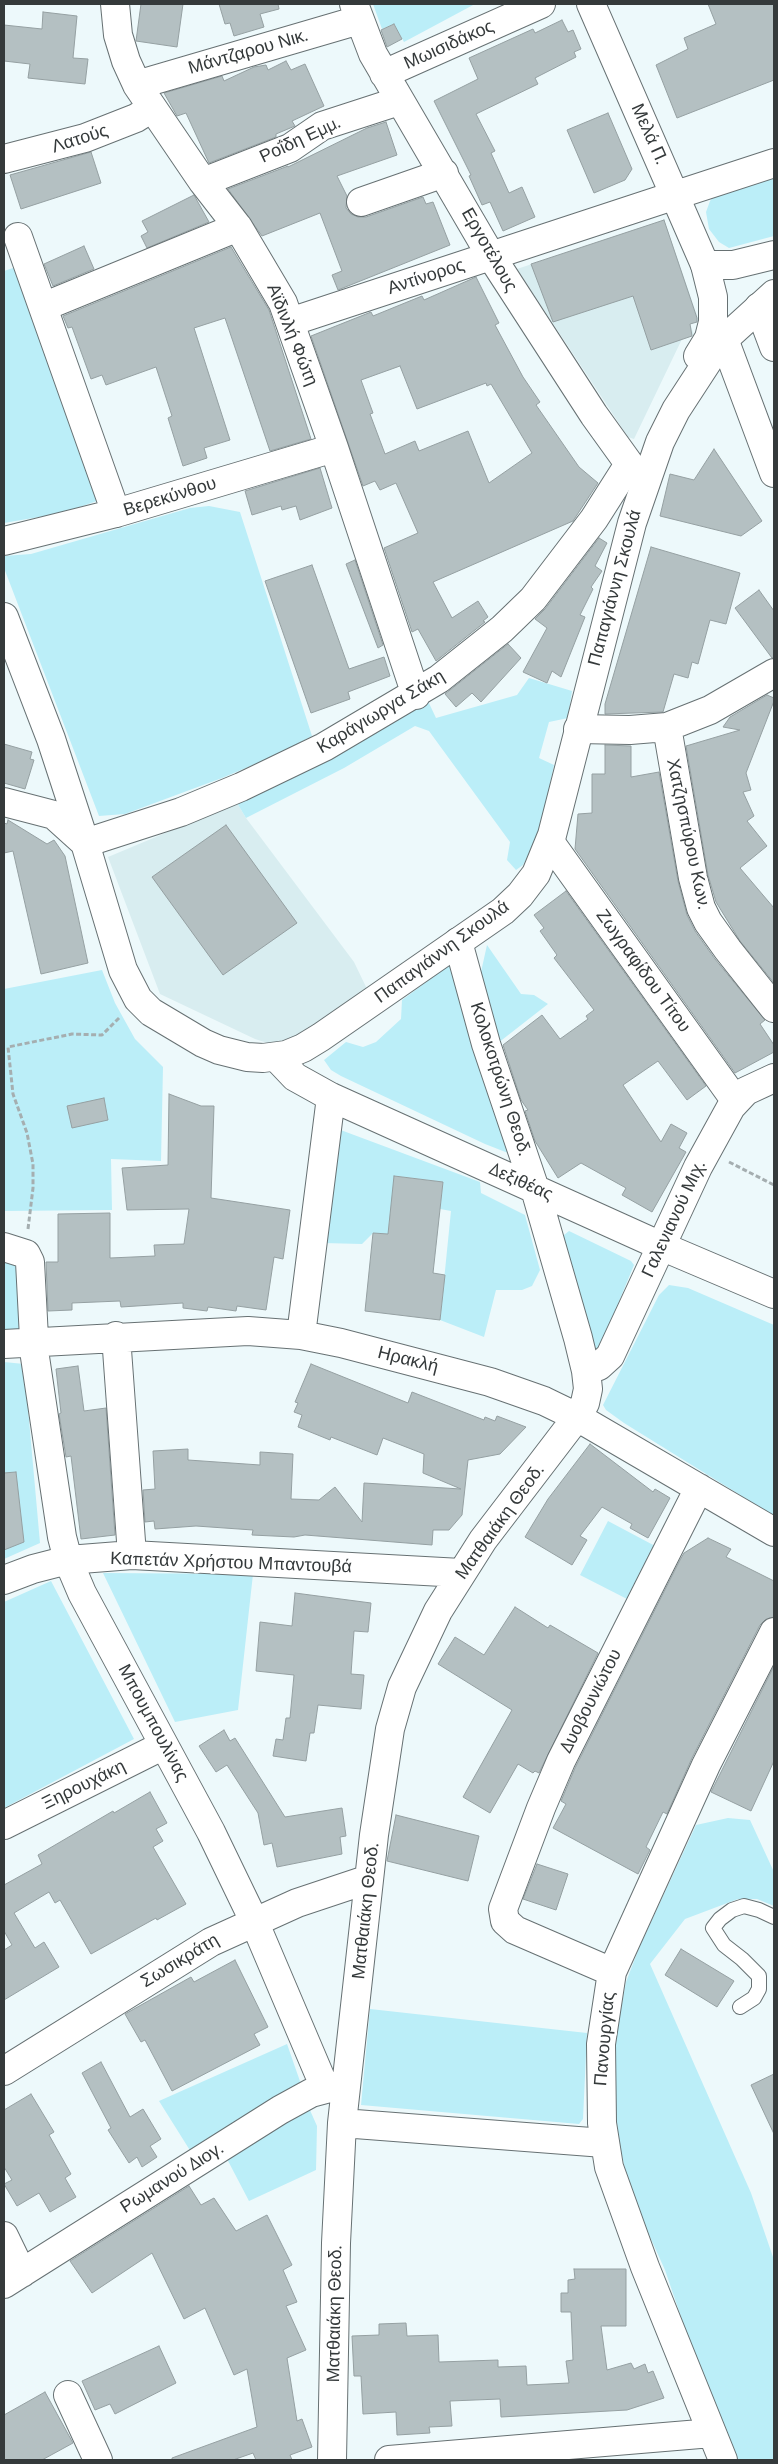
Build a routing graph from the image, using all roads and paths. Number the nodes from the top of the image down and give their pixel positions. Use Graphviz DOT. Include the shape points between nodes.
graph roads {
  1 [pos="116,4"];
  2 [pos="541,4"];
  3 [pos="591,4"];
  4 [pos="357,12"];
  5 [pos="384,74"];
  6 [pos="137,84"];
  7 [pos="399,101"];
  8 [pos="152,108"];
  9 [pos="4,159"];
  10 [pos="774,163"];
  11 [pos="444,173"];
  12 [pos="202,182"];
  13 [pos="676,195"];
  14 [pos="361,202"];
  15 [pos="238,227"];
  16 [pos="18,237"];
  17 [pos="774,255"];
  18 [pos="491,256"];
  19 [pos="705,265"];
  20 [pos="767,300"];
  21 [pos="44,307"];
  22 [pos="290,322"];
  23 [pos="724,339"];
  24 [pos="774,348"];
  25 [pos="676,410"];
  26 [pos="334,448"];
  27 [pos="774,473"];
  28 [pos="636,475"];
  29 [pos="116,513"];
  30 [pos="4,541"];
  31 [pos="4,617"];
  32 [pos="774,673"];
  33 [pos="416,695"];
  34 [pos="666,727"];
  35 [pos="578,729"];
  36 [pos="4,802"];
  37 [pos="85,842"];
  38 [pos="550,842"];
  39 [pos="458,942"];
  40 [pos="138,999"];
  41 [pos="774,1008"];
  42 [pos="276,1057"];
  43 [pos="774,1078"];
  44 [pos="331,1097"];
  45 [pos="736,1100"];
  46 [pos="706,1150"];
  47 [pos="774,1185"];
  48 [pos="535,1189"];
  49 [pos="661,1246"];
  50 [pos="12,1249"];
  51 [pos="774,1294"];
  52 [pos="301,1335"];
  53 [pos="116,1336"];
  54 [pos="34,1343"];
  55 [pos="4,1344"];
  56 [pos="586,1372"];
  57 [pos="577,1417"];
  58 [pos="700,1488"];
  59 [pos="774,1532"];
  60 [pos="132,1555"];
  61 [pos="68,1560"];
  62 [pos="461,1573"];
  63 [pos="4,1580"];
  64 [pos="774,1632"];
  65 [pos="164,1746"];
  66 [pos="4,1825"];
  67 [pos="369,1879"];
  68 [pos="774,1917"];
  69 [pos="254,1921"];
  70 [pos="612,1972"];
  71 [pos="740,2007"];
  72 [pos="4,2071"];
  73 [pos="336,2086"];
  74 [pos="342,2124"];
  75 [pos="604,2143"];
  76 [pos="4,2236"];
  77 [pos="13,2279"];
  78 [pos="68,2395"];
  79 [pos="712,2433"];
  80 [pos="541,2455"];
  81 [pos="98,2460"];
  82 [pos="332,2460"];
  83 [pos="389,2460"];
  84 [pos="722,2460"];
  1 -- 6 [label="street, Αϊδινλή Φώτη" via="118,34"];
  2 -- 5 [label="street, Μωισιδάκος"];
  3 -- 13 [label="street, Μελά Π."];
  4 -- 5 [label="street, Εργοτέλους"];
  4 -- 6 [label="street, Μάντζαρου Νικ."];
  5 -- 7 [label="street, Εργοτέλους"];
  6 -- 8 [label="street, Αϊδινλή Φώτη"];
  7 -- 11 [label="street, Εργοτέλους"];
  7 -- 12 [label="street, Ροΐδη Εμμ." via="322,126 290,148"];
  8 -- 9 [label="street, Λατούς" via="136,118 85,138"];
  8 -- 12 [label="street, Αϊδινλή Φώτη"];
  10 -- 13 [label="street, Αντίνορος"];
  11 -- 14 [label="street"];
  11 -- 18 [label="street, Εργοτέλους"];
  12 -- 15 [label="street, Αϊδινλή Φώτη"];
  13 -- 18 [label="street, Αντίνορος"];
  13 -- 19 [label="street, Μελά Π."];
  15 -- 21 [label="street"];
  15 -- 22 [label="street, Αϊδινλή Φώτη" via="268,276"];
  16 -- 21 [label="street"];
  17 -- 19 [label="street" via="733,265"];
  18 -- 22 [label="street, Αντίνορος"];
  18 -- 28 [label="street, Εργοτέλους"];
  19 -- 25 [label="street, Μελά Π." via="712,297 712,327 685,381"];
  20 -- 23 [label="street, Παπαγιάννη Σκουλά"];
  20 -- 24 [label="street"];
  21 -- 29 [label="street"];
  22 -- 26 [label="street, Αϊδινλή Φώτη"];
  23 -- 25 [label="street, Παπαγιάννη Σκουλά"];
  23 -- 27 [label="street"];
  25 -- 28 [label="street, Παπαγιάννη Σκουλά" via="660,442"];
  26 -- 29 [label="street, Βερεκύνθου"];
  26 -- 33 [label="street, Αϊδινλή Φώτη"];
  28 -- 33 [label="street, Καράγιωργα Σάκη" via="594,519 524,610"];
  28 -- 35 [label="street, Παπαγιάννη Σκουλά" via="632,523"];
  29 -- 30 [label="street, Βερεκύνθου"];
  31 -- 37 [label="street, Παπαγιάννη Σκουλά" via="48,731"];
  32 -- 34 [label="street" via="710,710"];
  33 -- 37 [label="street, Καράγιωργα Σάκη" via="324,747 241,787 181,812"];
  34 -- 35 [label="street"];
  34 -- 41 [label="street, Χατζησπύρου Κων." via="701,908 728,950"];
  35 -- 38 [label="street, Παπαγιάννη Σκουλά"];
  36 -- 37 [label="street" via="54,815"];
  37 -- 40 [label="street, Παπαγιάννη Σκουλά" via="117,952"];
  38 -- 39 [label="street, Παπαγιάννη Σκουλά" via="536,874 520,895"];
  38 -- 45 [label="street, Ζωγραφίδου Τίτου"];
  39 -- 42 [label="street, Παπαγιάννη Σκουλά" via="316,1041"];
  39 -- 48 [label="street, Κολοκοτρώνη Θεοδ." via="486,1044"];
  40 -- 42 [label="street, Παπαγιάννη Σκουλά" via="160,1018 219,1050 247,1057"];
  40 -- 50 [label="path" via="102,1035 72,1034 8,1047 12,1094 27,1133 33,1164 28,1227"];
  42 -- 44 [label="street, Δεξιθέας" via="300,1081"];
  43 -- 45 [label="street, Γαλενιανού Μιχ."];
  44 -- 48 [label="street, Δεξιθέας"];
  44 -- 52 [label="street"];
  45 -- 46 [label="street, Γαλενιανού Μιχ."];
  46 -- 47 [label="path"];
  46 -- 49 [label="street, Γαλενιανού Μιχ."];
  48 -- 49 [label="street, Δεξιθέας"];
  48 -- 56 [label="street, Κολοκοτρώνη Θεοδ."];
  49 -- 51 [label="street, Δεξιθέας"];
  49 -- 56 [label="street, Γαλενιανού Μιχ." via="610,1356"];
  50 -- 54 [label="street, Μπουμπουλίνας" via="26,1254 31,1268"];
  52 -- 53 [label="street, Ηρακλή" via="248,1331"];
  52 -- 57 [label="street, Ηρακλή" via="490,1382 544,1401"];
  53 -- 54 [label="street, Ηρακλή"];
  53 -- 60 [label="street"];
  54 -- 55 [label="street, Ηρακλή"];
  54 -- 61 [label="street, Μπουμπουλίνας" via="60,1527"];
  56 -- 57 [label="street, Κολοκοτρώνη Θεοδ." via="587,1396"];
  57 -- 58 [label="street, Ηρακλή"];
  57 -- 62 [label="street, Ματθαιάκη Θεοδ."];
  58 -- 59 [label="street, Ηρακλή"];
  58 -- 70 [label="street, Δυοβουνιώτου" via="561,1761 503,1909 505,1921 515,1930"];
  60 -- 61 [label="street, Καπετάν Χρήστου Μπαντουβά"];
  60 -- 62 [label="street, Καπετάν Χρήστου Μπαντουβά"];
  61 -- 63 [label="street, Καπετάν Χρήστου Μπαντουβά"];
  61 -- 65 [label="street, Μπουμπουλίνας" via="82,1593"];
  62 -- 67 [label="street, Ματθαιάκη Θεοδ." via="420,1646 396,1706"];
  64 -- 70 [label="street, Πανουργίας" via="706,1765"];
  65 -- 66 [label="street, Ξηρουχάκη"];
  65 -- 69 [label="street, Μπουμπουλίνας" via="200,1810"];
  67 -- 69 [label="street, Σωσικράτη"];
  67 -- 73 [label="street, Ματθαιάκη Θεοδ."];
  68 -- 71 [label="lane" via="744,1906 732,1910 713,1928 724,1946 742,1958 759,1976 759,1989 754,1998"];
  69 -- 72 [label="street, Σωσικράτη" via="190,1954"];
  69 -- 73 [label="street, Μπουμπουλίνας"];
  70 -- 75 [label="street, Πανουργίας" via="601,2044 600,2097"];
  73 -- 74 [label="street, Ματθαιάκη Θεοδ."];
  73 -- 77 [label="street, Ρωμανού Διογ." via="300,2098"];
  74 -- 75 [label="street"];
  74 -- 82 [label="street, Ματθαιάκη Θεοδ."];
  75 -- 79 [label="street, Πανουργίας" via="626,2217"];
  76 -- 77 [label="street"];
  78 -- 81 [label="street"];
  79 -- 80 [label="street"];
  79 -- 84 [label="street, Πανουργίας"];
  80 -- 83 [label="street" via="452,2454"];
}
